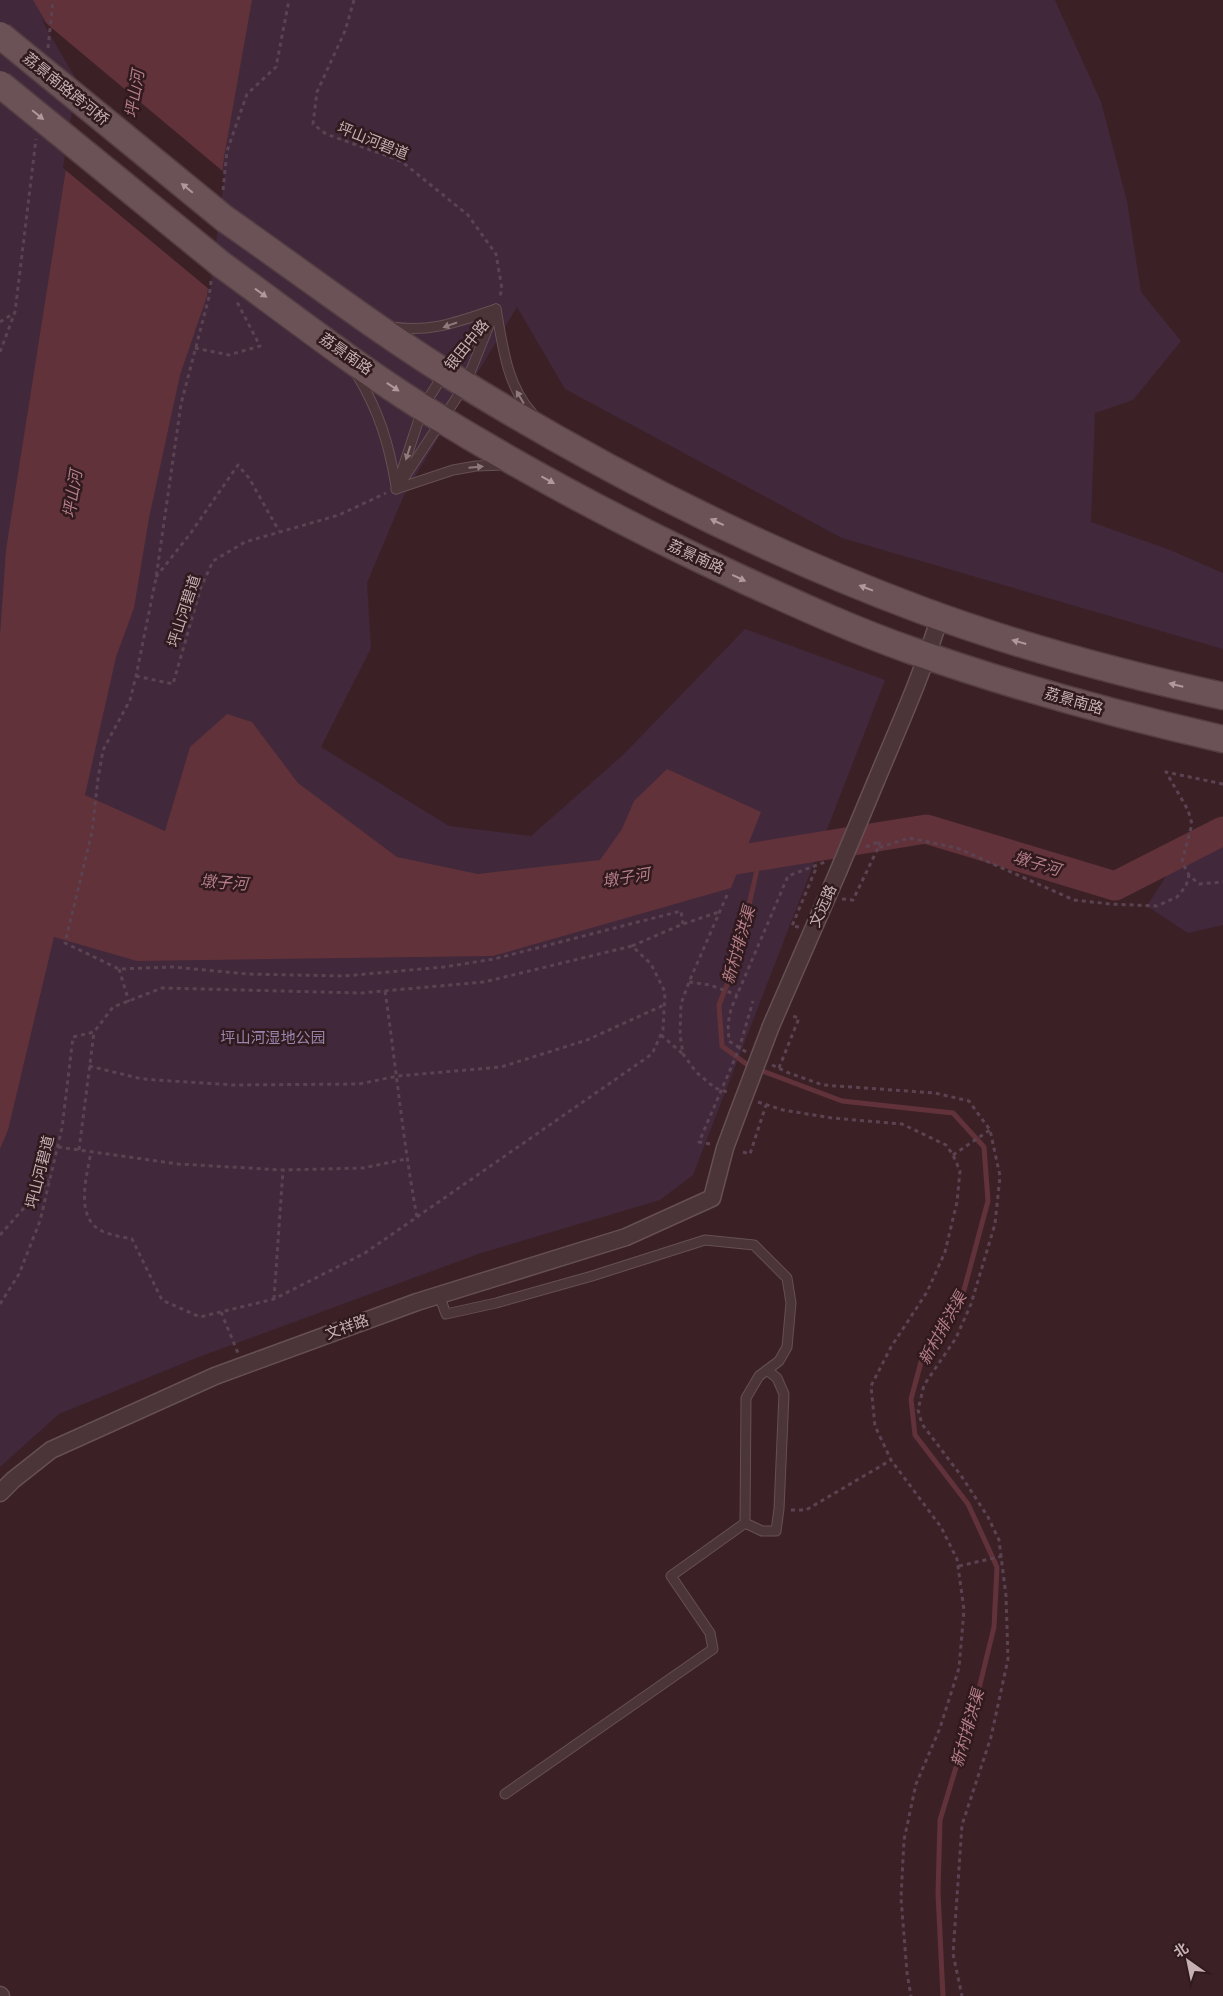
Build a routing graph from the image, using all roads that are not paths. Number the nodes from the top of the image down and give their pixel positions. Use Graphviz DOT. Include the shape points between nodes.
graph roads {
  1 [pos="0,35"];
  2 [pos="0,84"];
  3 [pos="496,309"];
  4 [pos="375,324"];
  5 [pos="344,353"];
  6 [pos="455,378"];
  7 [pos="433,414"];
  8 [pos="550,435"];
  9 [pos="520,464"];
  10 [pos="396,489"];
  11 [pos="940,616"];
  12 [pos="928,656"];
  13 [pos="1223,696"];
  14 [pos="1223,739"];
  15 [pos="712,1198"];
  16 [pos="439,1295"];
  17 [pos="767,1370"];
  18 [pos="0,1493"];
  19 [pos="745,1523"];
  20 [pos="505,1794"];
  4 -- 1 [label="main road, 荔景南路跨河桥, one-way, bridge"];
  2 -- 5 [label="main road, 荔景南路, one-way, bridge" via="217,271"];
  3 -- 4 [label="lane, one-way" via="442,327 403,328"];
  3 -- 6 [label="lane, 银田中路"];
  3 -- 6 [label="lane, 银田中路"];
  8 -- 3 [label="lane, one-way" via="526,407 508,373"];
  4 -- 6 [label="main road"];
  5 -- 7 [label="main road, 荔景南路, one-way"];
  5 -- 10 [label="lane" via="372,400 385,434"];
  6 -- 7 [label="lane, 银田中路"];
  6 -- 7 [label="lane, 银田中路"];
  6 -- 8 [label="main road"];
  7 -- 9 [label="main road, 荔景南路"];
  7 -- 10 [label="lane, 银田中路, one-way"];
  7 -- 10 [label="lane, 银田中路"];
  11 -- 8 [label="main road, one-way" via="848,582 692,510"];
  10 -- 9 [label="lane, one-way" via="453,470"];
  9 -- 12 [label="main road, 荔景南路, one-way" via="673,547 832,620"];
  11 -- 12 [label="street, 文远路"];
  13 -- 11 [label="main road, one-way" via="1002,637"];
  12 -- 14 [label="main road, 荔景南路" via="1072,700"];
  12 -- 15 [label="street, 文远路, bridge" via="876,780 832,867 738,1113"];
  15 -- 16 [label="street, 文祥路" via="626,1237"];
  16 -- 17 [label="lane" via="446,1314 582,1279 705,1240 754,1245 787,1278 792,1303 787,1347 779,1361"];
  16 -- 18 [label="street, 文祥路" via="215,1376 51,1450"];
  17 -- 19 [label="lane" via="759,1376 746,1398"];
  17 -- 19 [label="lane" via="777,1378 784,1394 776,1531 762,1531"];
  19 -- 20 [label="lane" via="671,1576 710,1634 713,1650"];
}
